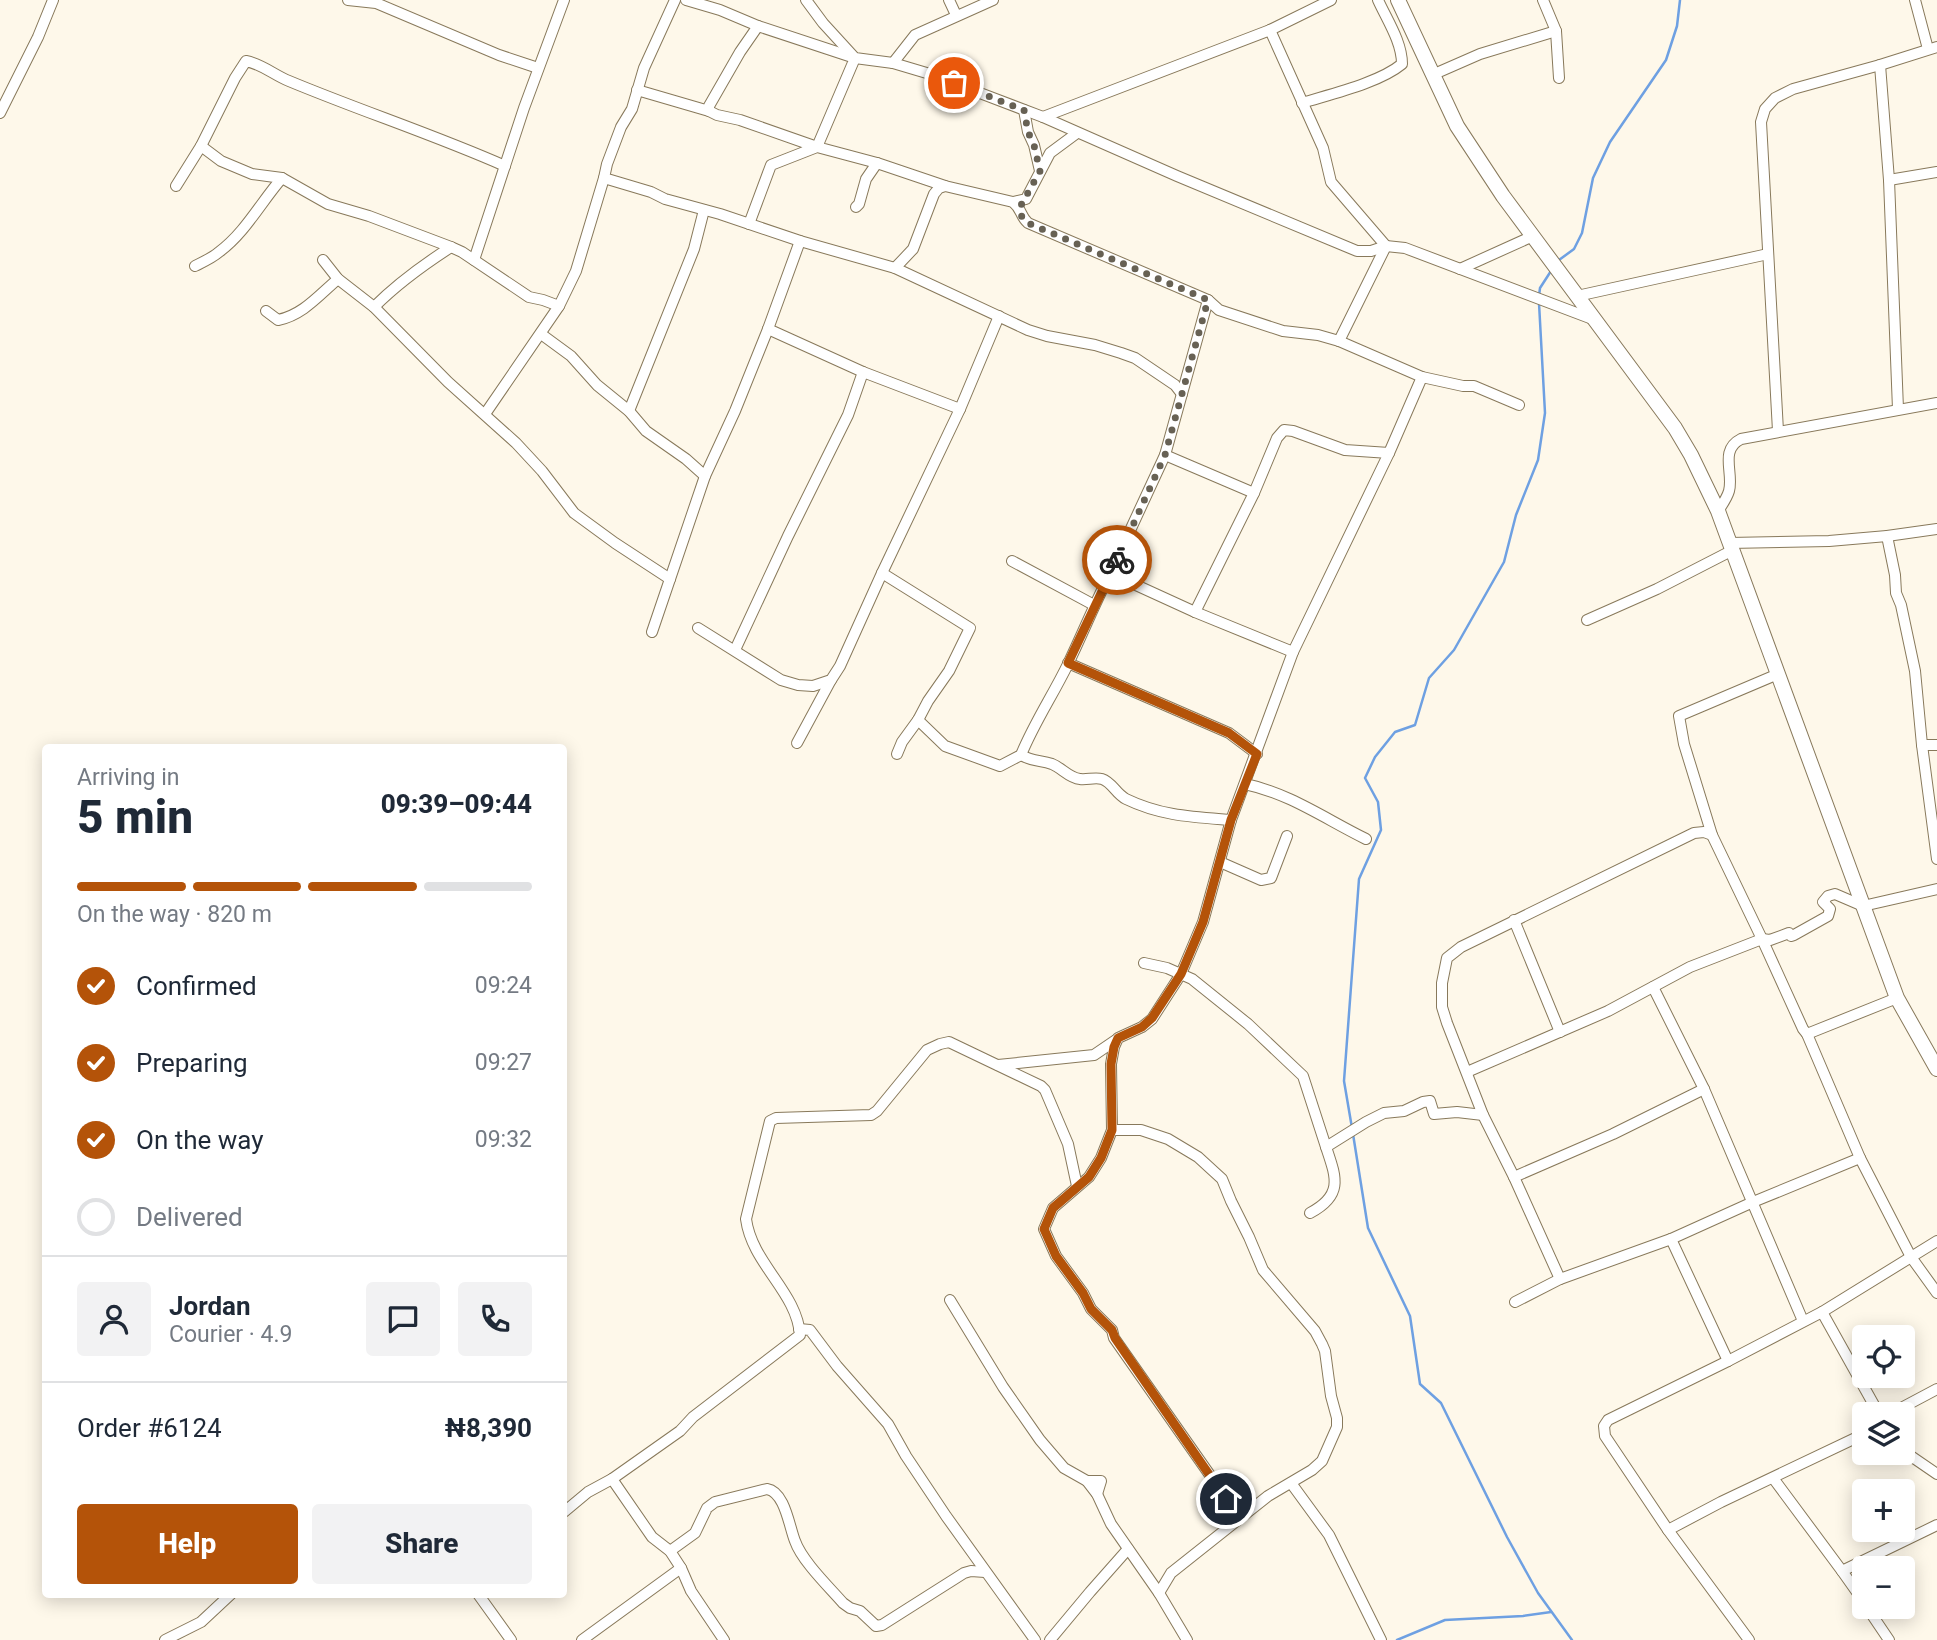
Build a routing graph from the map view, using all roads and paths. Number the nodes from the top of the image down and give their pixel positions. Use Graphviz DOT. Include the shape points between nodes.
graph roads {
  1 [pos="53,0"];
  2 [pos="348,0"];
  3 [pos="564,0"];
  4 [pos="675,0"];
  5 [pos="686,0"];
  6 [pos="806,0"];
  7 [pos="948,0"];
  8 [pos="993,0"];
  9 [pos="1331,0"];
  10 [pos="1378,0"];
  11 [pos="1398,0"];
  12 [pos="1543,0"];
  13 [pos="1915,0"];
  14 [pos="956,15"];
  15 [pos="758,26"];
  16 [pos="1270,30"];
  17 [pos="1556,31"];
  18 [pos="1414,34"];
  19 [pos="1397,41"];
  20 [pos="1932,48"];
  21 [pos="855,58"];
  22 [pos="893,63"];
  23 [pos="1880,65"];
  24 [pos="538,68"];
  25 [pos="1432,75"];
  26 [pos="1559,78"];
  27 [pos="637,90"];
  28 [pos="1302,103"];
  29 [pos="1024,110"];
  30 [pos="709,111"];
  31 [pos="0,113"];
  32 [pos="1043,117"];
  33 [pos="1077,133"];
  34 [pos="201,146"];
  35 [pos="817,146"];
  36 [pos="877,163"];
  37 [pos="505,166"];
  38 [pos="1040,171"];
  39 [pos="1937,172"];
  40 [pos="282,178"];
  41 [pos="604,178"];
  42 [pos="1889,180"];
  43 [pos="176,186"];
  44 [pos="945,186"];
  45 [pos="1019,202"];
  46 [pos="856,207"];
  47 [pos="704,210"];
  48 [pos="749,224"];
  49 [pos="1533,236"];
  50 [pos="800,241"];
  51 [pos="1387,246"];
  52 [pos="451,247"];
  53 [pos="1768,254"];
  54 [pos="323,260"];
  55 [pos="474,260"];
  56 [pos="195,266"];
  57 [pos="895,268"];
  58 [pos="1460,269"];
  59 [pos="338,279"];
  60 [pos="1577,296"];
  61 [pos="1208,300"];
  62 [pos="559,306"];
  63 [pos="373,307"];
  64 [pos="266,311"];
  65 [pos="999,316"];
  66 [pos="1595,320"];
  67 [pos="768,329"];
  68 [pos="541,334"];
  69 [pos="1339,341"];
  70 [pos="863,372"];
  71 [pos="1422,377"];
  72 [pos="1182,394"];
  73 [pos="1937,403"];
  74 [pos="1519,404"];
  75 [pos="960,409"];
  76 [pos="1898,409"];
  77 [pos="629,411"];
  78 [pos="485,414"];
  79 [pos="1778,430"];
  80 [pos="1389,453"];
  81 [pos="1165,455"];
  82 [pos="705,476"];
  83 [pos="1254,493"];
  84 [pos="1717,511"];
  85 [pos="1937,529"];
  86 [pos="1888,536"];
  87 [pos="1730,547"];
  88 [pos="1012,561"];
  89 [pos="882,573"];
  90 [pos="1109,576"];
  91 [pos="670,579"];
  92 [pos="1094,605"];
  93 [pos="1195,612"];
  94 [pos="1587,620"];
  95 [pos="698,628"];
  96 [pos="652,632"];
  97 [pos="735,650"];
  98 [pos="1293,652"];
  99 [pos="1068,663"];
  100 [pos="1778,674"];
  101 [pos="831,680"];
  102 [pos="918,720"];
  103 [pos="797,743"];
  104 [pos="1937,745"];
  105 [pos="1922,746"];
  106 [pos="897,754"];
  107 [pos="1257,754"];
  108 [pos="1021,755"];
  109 [pos="1245,785"];
  110 [pos="1231,820"];
  111 [pos="1712,835"];
  112 [pos="1287,836"];
  113 [pos="1366,839"];
  114 [pos="1937,859"];
  115 [pos="1220,862"];
  116 [pos="1937,889"];
  117 [pos="1863,906"];
  118 [pos="1514,920"];
  119 [pos="1762,939"];
  120 [pos="1144,963"];
  121 [pos="1181,974"];
  122 [pos="1653,987"];
  123 [pos="1897,998"];
  124 [pos="1560,1032"];
  125 [pos="1807,1034"];
  126 [pos="1118,1038"];
  127 [pos="998,1065"];
  128 [pos="1937,1069"];
  129 [pos="1467,1072"];
  130 [pos="1704,1089"];
  131 [pos="1483,1115"];
  132 [pos="1112,1130"];
  133 [pos="1326,1147"];
  134 [pos="1860,1157"];
  135 [pos="1514,1177"];
  136 [pos="1077,1186"];
  137 [pos="1753,1202"];
  138 [pos="1310,1213"];
  139 [pos="1671,1240"];
  140 [pos="1937,1241"];
  141 [pos="1911,1257"];
  142 [pos="1560,1279"];
  143 [pos="1937,1293"];
  144 [pos="950,1300"];
  145 [pos="1515,1302"];
  146 [pos="1822,1312"];
  147 [pos="1803,1321"];
  148 [pos="799,1329"];
  149 [pos="1728,1361"];
  150 [pos="1937,1389"];
  151 [pos="1872,1402"];
  152 [pos="1913,1402"];
  153 [pos="1852,1440"];
  154 [pos="1915,1459"];
  155 [pos="1937,1474"];
  156 [pos="1773,1478"];
  157 [pos="612,1479"];
  158 [pos="1292,1483"];
  159 [pos="567,1510"];
  160 [pos="1240,1518"];
  161 [pos="1937,1525"];
  162 [pos="1668,1530"];
  163 [pos="1128,1549"];
  164 [pos="670,1551"];
  165 [pos="681,1568"];
  166 [pos="1842,1571"];
  167 [pos="985,1572"];
  168 [pos="1852,1585"];
  169 [pos="1159,1593"];
  170 [pos="227,1598"];
  171 [pos="481,1598"];
  172 [pos="1875,1619"];
  173 [pos="166,1640"];
  174 [pos="511,1640"];
  175 [pos="582,1640"];
  176 [pos="724,1640"];
  177 [pos="1034,1640"];
  178 [pos="1050,1640"];
  179 [pos="1187,1640"];
  180 [pos="1381,1640"];
  181 [pos="1749,1640"];
  182 [pos="1889,1640"];
  1 -- 31 [label="street"];
  2 -- 24 [label="street" via="376,3"];
  3 -- 24 [label="street"];
  4 -- 27 [label="street"];
  5 -- 15 [label="street"];
  6 -- 21 [label="street"];
  7 -- 14 [label="street"];
  8 -- 14 [label="street"];
  9 -- 16 [label="street"];
  10 -- 19 [label="street"];
  11 -- 18 [label="main road"];
  12 -- 17 [label="street"];
  13 -- 20 [label="street"];
  14 -- 22 [label="street" via="915,35"];
  15 -- 21 [label="street"];
  15 -- 30 [label="street"];
  16 -- 28 [label="street"];
  16 -- 32 [label="street"];
  17 -- 25 [label="street" via="1480,54"];
  17 -- 26 [label="street"];
  18 -- 19 [label="street"];
  18 -- 25 [label="main road"];
  19 -- 28 [label="street" via="1402,64 1395,69"];
  20 -- 23 [label="street"];
  21 -- 22 [label="street"];
  21 -- 35 [label="street"];
  22 -- 29 [label="street"];
  23 -- 42 [label="street"];
  23 -- 53 [label="street" via="1793,89 1765,109 1761,122"];
  24 -- 37 [label="street"];
  25 -- 49 [label="main road" via="1457,126"];
  27 -- 30 [label="street"];
  27 -- 41 [label="street"];
  28 -- 51 [label="street" via="1323,148 1331,182"];
  29 -- 32 [label="street"];
  29 -- 38 [label="street"];
  30 -- 35 [label="street"];
  32 -- 33 [label="street"];
  33 -- 38 [label="street" via="1051,153"];
  33 -- 51 [label="street" via="1357,251"];
  34 -- 37 [label="street" via="246,61"];
  34 -- 40 [label="street" via="221,161 252,174"];
  34 -- 43 [label="street"];
  35 -- 36 [label="street"];
  35 -- 48 [label="street" via="771,164"];
  36 -- 44 [label="street"];
  36 -- 46 [label="street"];
  37 -- 55 [label="street"];
  38 -- 45 [label="street"];
  39 -- 42 [label="street"];
  40 -- 52 [label="street" via="328,204"];
  40 -- 56 [label="street" via="231,242"];
  41 -- 47 [label="street"];
  41 -- 62 [label="street" via="572,283"];
  42 -- 76 [label="street"];
  44 -- 45 [label="street"];
  44 -- 57 [label="street" via="934,194 913,249"];
  45 -- 61 [label="street" via="1022,218 1028,223"];
  47 -- 48 [label="street"];
  47 -- 77 [label="street" via="694,249"];
  48 -- 50 [label="street"];
  49 -- 58 [label="street"];
  49 -- 60 [label="main road"];
  50 -- 57 [label="street"];
  50 -- 67 [label="street"];
  51 -- 58 [label="street" via="1405,248"];
  51 -- 69 [label="street"];
  52 -- 55 [label="street"];
  52 -- 63 [label="street"];
  53 -- 60 [label="street"];
  53 -- 79 [label="street"];
  54 -- 59 [label="street"];
  55 -- 62 [label="street" via="529,297"];
  57 -- 65 [label="street"];
  58 -- 66 [label="street"];
  59 -- 63 [label="street"];
  59 -- 64 [label="street" via="292,317 278,320"];
  60 -- 66 [label="main road"];
  61 -- 69 [label="street" via="1219,310 1283,331"];
  61 -- 72 [label="street"];
  62 -- 68 [label="street"];
  63 -- 78 [label="street"];
  65 -- 72 [label="street" via="1047,336 1135,358"];
  65 -- 75 [label="street"];
  66 -- 84 [label="main road" via="1675,428"];
  67 -- 70 [label="street"];
  67 -- 82 [label="street"];
  68 -- 77 [label="street"];
  68 -- 78 [label="street"];
  69 -- 71 [label="street"];
  70 -- 75 [label="street"];
  70 -- 97 [label="street" via="848,415"];
  71 -- 74 [label="street" via="1474,386"];
  71 -- 80 [label="street"];
  72 -- 81 [label="street"];
  73 -- 76 [label="street"];
  75 -- 89 [label="street"];
  76 -- 79 [label="street"];
  77 -- 82 [label="street" via="646,432"];
  78 -- 91 [label="street" via="533,461 574,513"];
  79 -- 84 [label="street" via="1734,442 1728,460 1730,487"];
  80 -- 83 [label="street" via="1345,450 1284,430"];
  80 -- 98 [label="street"];
  81 -- 83 [label="street"];
  81 -- 90 [label="street"];
  82 -- 91 [label="street"];
  83 -- 93 [label="street"];
  84 -- 87 [label="main road"];
  85 -- 86 [label="street"];
  86 -- 87 [label="street"];
  86 -- 105 [label="street" via="1896,593 1912,653"];
  87 -- 94 [label="street" via="1657,589"];
  87 -- 100 [label="main road"];
  88 -- 92 [label="street"];
  89 -- 101 [label="street"];
  89 -- 102 [label="street" via="970,628"];
  90 -- 92 [label="street"];
  90 -- 93 [label="street"];
  91 -- 96 [label="street"];
  92 -- 99 [label="street"];
  93 -- 98 [label="street"];
  95 -- 97 [label="street"];
  97 -- 101 [label="street" via="781,680 813,686"];
  98 -- 107 [label="street"];
  99 -- 107 [label="street" via="1229,733"];
  99 -- 108 [label="street"];
  100 -- 111 [label="street" via="1679,716"];
  100 -- 117 [label="main road"];
  101 -- 103 [label="street"];
  102 -- 106 [label="street"];
  102 -- 108 [label="street" via="945,746 985,761 1000,766"];
  104 -- 105 [label="street"];
  105 -- 114 [label="street"];
  107 -- 109 [label="street"];
  108 -- 110 [label="street" via="1080,779 1108,781 1125,798 1167,813"];
  109 -- 110 [label="street"];
  109 -- 113 [label="street" via="1293,801"];
  110 -- 115 [label="street"];
  111 -- 118 [label="street" via="1695,833"];
  111 -- 119 [label="street"];
  112 -- 115 [label="street" via="1271,878 1261,880"];
  115 -- 121 [label="street" via="1203,922"];
  116 -- 117 [label="street"];
  117 -- 119 [label="street" via="1835,894 1828,896 1823,902 1830,909 1822,921 1791,936"];
  117 -- 123 [label="main road"];
  118 -- 124 [label="street"];
  118 -- 129 [label="street" via="1447,958 1442,1007"];
  119 -- 122 [label="street"];
  119 -- 125 [label="street"];
  120 -- 121 [label="street"];
  121 -- 126 [label="street" via="1152,1018"];
  121 -- 133 [label="street" via="1214,996 1303,1076"];
  122 -- 124 [label="street"];
  122 -- 130 [label="street"];
  123 -- 125 [label="street"];
  123 -- 128 [label="main road"];
  124 -- 129 [label="street"];
  125 -- 134 [label="street"];
  126 -- 127 [label="street" via="1094,1055"];
  126 -- 132 [label="street" via="1111,1064"];
  127 -- 136 [label="street" via="1045,1090 1068,1144"];
  127 -- 148 [label="street" via="949,1042 940,1044 927,1050 871,1115 770,1121 746,1219 755,1250 788,1301"];
  129 -- 131 [label="street"];
  130 -- 135 [label="street"];
  130 -- 137 [label="street"];
  131 -- 133 [label="street" via="1434,1114 1430,1101 1423,1102 1404,1111 1384,1113"];
  131 -- 135 [label="street"];
  132 -- 136 [label="street" via="1101,1158"];
  132 -- 158 [label="street" via="1141,1130 1168,1139 1217,1172 1263,1270 1322,1344 1338,1426 1322,1461"];
  133 -- 138 [label="street" via="1335,1186"];
  134 -- 137 [label="street"];
  134 -- 141 [label="street"];
  135 -- 142 [label="street"];
  136 -- 160 [label="street" via="1053,1208 1044,1229 1056,1256"];
  137 -- 139 [label="street"];
  137 -- 147 [label="street"];
  139 -- 142 [label="street"];
  139 -- 149 [label="street"];
  140 -- 141 [label="street"];
  141 -- 143 [label="street"];
  141 -- 146 [label="street"];
  142 -- 145 [label="street"];
  144 -- 163 [label="street" via="1040,1440 1064,1468 1087,1481"];
  146 -- 147 [label="street"];
  146 -- 151 [label="street"];
  147 -- 149 [label="street"];
  148 -- 157 [label="street" via="796,1339"];
  148 -- 167 [label="street" via="810,1330 888,1424"];
  149 -- 162 [label="street" via="1604,1426 1605,1436"];
  150 -- 152 [label="street"];
  153 -- 156 [label="street"];
  154 -- 155 [label="street"];
  156 -- 162 [label="street"];
  156 -- 166 [label="street"];
  157 -- 159 [label="street"];
  157 -- 164 [label="street" via="652,1536"];
  158 -- 160 [label="street"];
  158 -- 180 [label="street" via="1329,1535"];
  160 -- 169 [label="street" via="1171,1573"];
  161 -- 166 [label="street"];
  162 -- 181 [label="street"];
  163 -- 169 [label="street"];
  163 -- 178 [label="street"];
  164 -- 165 [label="street"];
  164 -- 167 [label="street" via="695,1533 715,1502 767,1489 778,1494 805,1558 843,1603 876,1626 964,1573"];
  165 -- 175 [label="street"];
  165 -- 176 [label="street"];
  166 -- 168 [label="street"];
  167 -- 177 [label="street"];
  169 -- 179 [label="street"];
  170 -- 173 [label="street" via="201,1622"];
  171 -- 174 [label="street"];
  172 -- 182 [label="street"];
}
